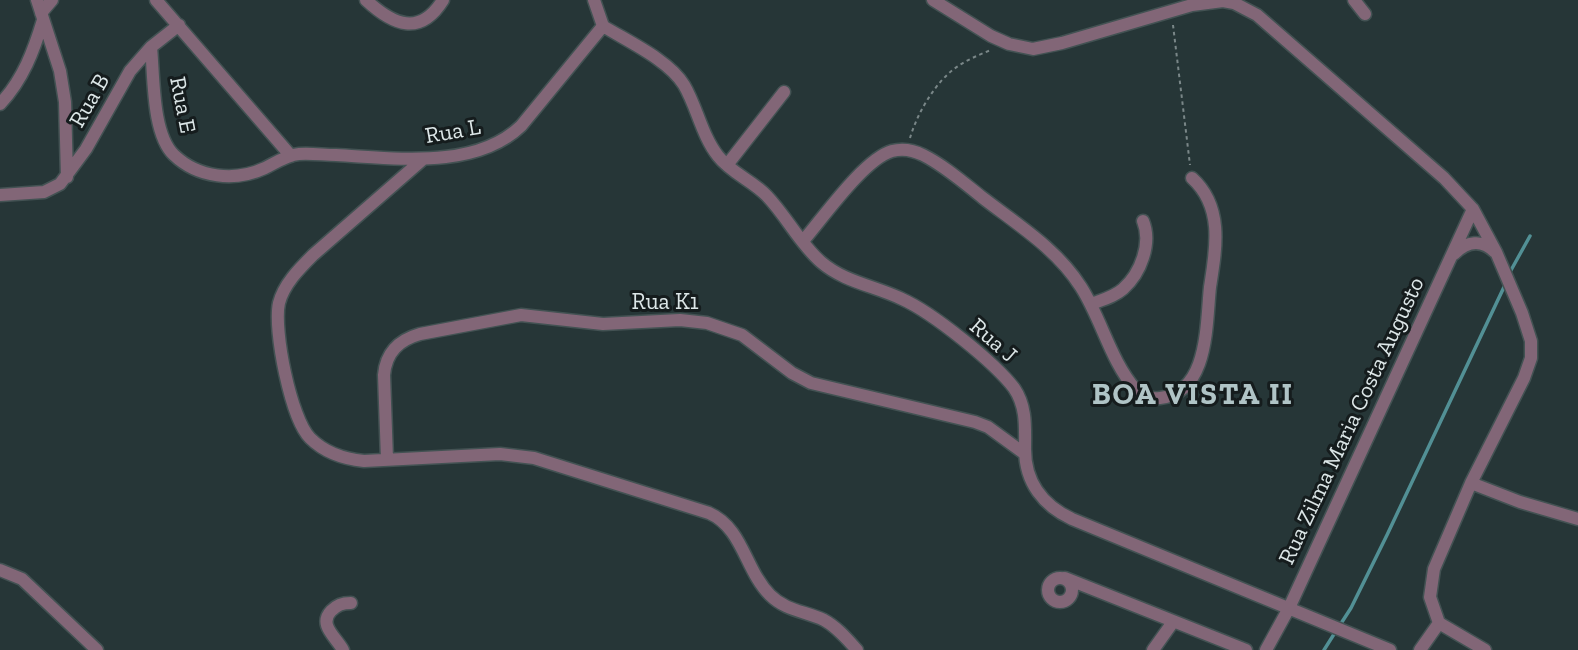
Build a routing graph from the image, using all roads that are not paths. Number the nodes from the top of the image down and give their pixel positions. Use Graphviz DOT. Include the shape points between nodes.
graph roads {
  1 [pos="52,0"];
  2 [pos="156,0"];
  3 [pos="366,0"];
  4 [pos="443,0"];
  5 [pos="594,0"];
  6 [pos="933,0"];
  7 [pos="1354,0"];
  8 [pos="41,11"];
  9 [pos="1366,14"];
  10 [pos="179,25"];
  11 [pos="603,26"];
  12 [pos="151,47"];
  13 [pos="784,92"];
  14 [pos="0,104"];
  15 [pos="91,141"];
  16 [pos="66,148"];
  17 [pos="295,155"];
  18 [pos="422,160"];
  19 [pos="727,165"];
  20 [pos="66,177"];
  21 [pos="1192,178"];
  22 [pos="0,195"];
  23 [pos="1473,209"];
  24 [pos="1143,221"];
  25 [pos="803,241"];
  26 [pos="1497,254"];
  27 [pos="1451,257"];
  28 [pos="1091,304"];
  29 [pos="1025,454"];
  30 [pos="387,459"];
  31 [pos="1471,483"];
  32 [pos="1578,519"];
  33 [pos="0,570"];
  34 [pos="1065,578"];
  35 [pos="351,603"];
  36 [pos="1289,608"];
  37 [pos="1173,622"];
  38 [pos="1439,623"];
  39 [pos="97,650"];
  40 [pos="343,650"];
  41 [pos="857,650"];
  42 [pos="1153,650"];
  43 [pos="1246,650"];
  44 [pos="1266,650"];
  45 [pos="1390,650"];
  46 [pos="1420,650"];
  47 [pos="1485,650"];
  1 -- 8 [label="street"];
  2 -- 10 [label="street"];
  3 -- 4 [label="street" via="390,19 408,24 425,19"];
  5 -- 11 [label="street"];
  6 -- 23 [label="street" via="973,26 1022,48 1046,47 1211,1 1234,4 1257,15 1444,178"];
  7 -- 9 [label="street"];
  8 -- 14 [label="street" via="27,65"];
  8 -- 16 [label="street, Rua B" via="58,58"];
  10 -- 12 [label="street"];
  10 -- 17 [label="street"];
  11 -- 18 [label="street, Rua L" via="512,136 489,148"];
  11 -- 19 [label="street, Rua J" via="679,78 711,145"];
  12 -- 15 [label="street, Rua B" via="131,71"];
  12 -- 17 [label="street, Rua E" via="161,131 175,156 199,170 226,177 251,173"];
  13 -- 19 [label="street"];
  15 -- 16 [label="street" via="77,156"];
  15 -- 20 [label="street, Rua B"];
  16 -- 20 [label="street, Rua B"];
  17 -- 18 [label="street, Rua L"];
  18 -- 30 [label="street" via="299,270 289,282 277,316 300,424 309,438 334,454 356,460"];
  19 -- 25 [label="street, Rua J" via="759,188"];
  20 -- 22 [label="street, Rua B" via="44,192"];
  21 -- 28 [label="street" via="1211,203 1215,238 1202,352 1191,381 1170,396 1149,398 1139,393 1110,349"];
  23 -- 26 [label="street"];
  23 -- 27 [label="street, Rua Zilma Maria Costa Augusto"];
  24 -- 28 [label="street" via="1147,238 1135,273 1122,290"];
  25 -- 28 [label="street" via="870,164 892,151 907,150 941,166 1045,245"];
  25 -- 29 [label="street, Rua J" via="837,274 917,307 994,367 1023,405"];
  26 -- 27 [label="street" via="1485,244 1475,243 1461,247"];
  26 -- 31 [label="street" via="1527,327 1531,358"];
  27 -- 36 [label="street, Rua Zilma Maria Costa Augusto"];
  29 -- 30 [label="street, Rua K1" via="975,422 801,379 742,335 719,326 680,320 603,324 521,315 421,334 394,348 384,375"];
  29 -- 36 [label="street, Rua J" via="1040,497 1061,514"];
  30 -- 41 [label="street" via="519,455 709,513 726,523 770,596 786,608 825,621"];
  31 -- 32 [label="street"];
  31 -- 38 [label="street" via="1431,580 1430,597"];
  33 -- 39 [label="street" via="22,579"];
  34 -- 37 [label="street"];
  35 -- 40 [label="street" via="336,607 325,621"];
  36 -- 44 [label="street, Rua Zilma Maria Costa Augusto"];
  36 -- 45 [label="street, Rua J"];
  37 -- 42 [label="street"];
  37 -- 43 [label="street"];
  38 -- 46 [label="street"];
  38 -- 47 [label="street"];
}
